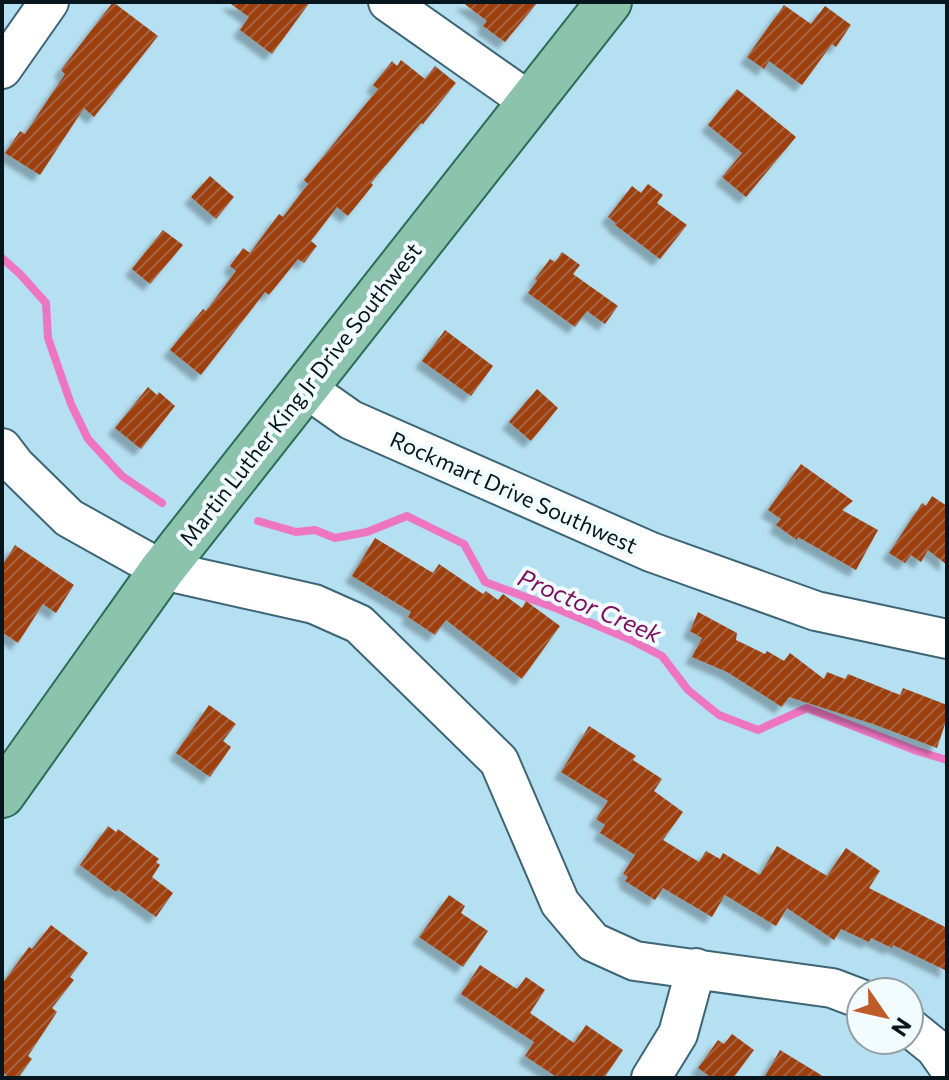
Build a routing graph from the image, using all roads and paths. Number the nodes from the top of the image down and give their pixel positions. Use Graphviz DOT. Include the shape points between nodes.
graph roads {
  1 [pos="49,2"];
  2 [pos="388,2"];
  3 [pos="609,2"];
  4 [pos="2,69"];
  5 [pos="530,102"];
  6 [pos="304,387"];
  7 [pos="2,448"];
  8 [pos="162,570"];
  9 [pos="947,639"];
  10 [pos="2,795"];
  11 [pos="696,968"];
  12 [pos="845,993"];
  13 [pos="925,1040"];
  14 [pos="947,1065"];
  15 [pos="651,1078"];
  1 -- 4 [label="street"];
  2 -- 5 [label="street"];
  3 -- 5 [label="main road, Martin Luther King Jr Drive Southwest"];
  5 -- 6 [label="main road, Martin Luther King Jr Drive Southwest"];
  6 -- 8 [label="main road, Martin Luther King Jr Drive Southwest"];
  6 -- 9 [label="street, Rockmart Drive Southwest" via="351,420 651,552 816,611"];
  7 -- 8 [label="street" via="69,518"];
  8 -- 10 [label="main road, Martin Luther King Jr Drive Southwest"];
  8 -- 11 [label="street" via="314,604 359,624 499,761 560,903 593,942 635,961"];
  11 -- 12 [label="street"];
  11 -- 15 [label="street" via="678,1034"];
  13 -- 14 [label="street"];
}
